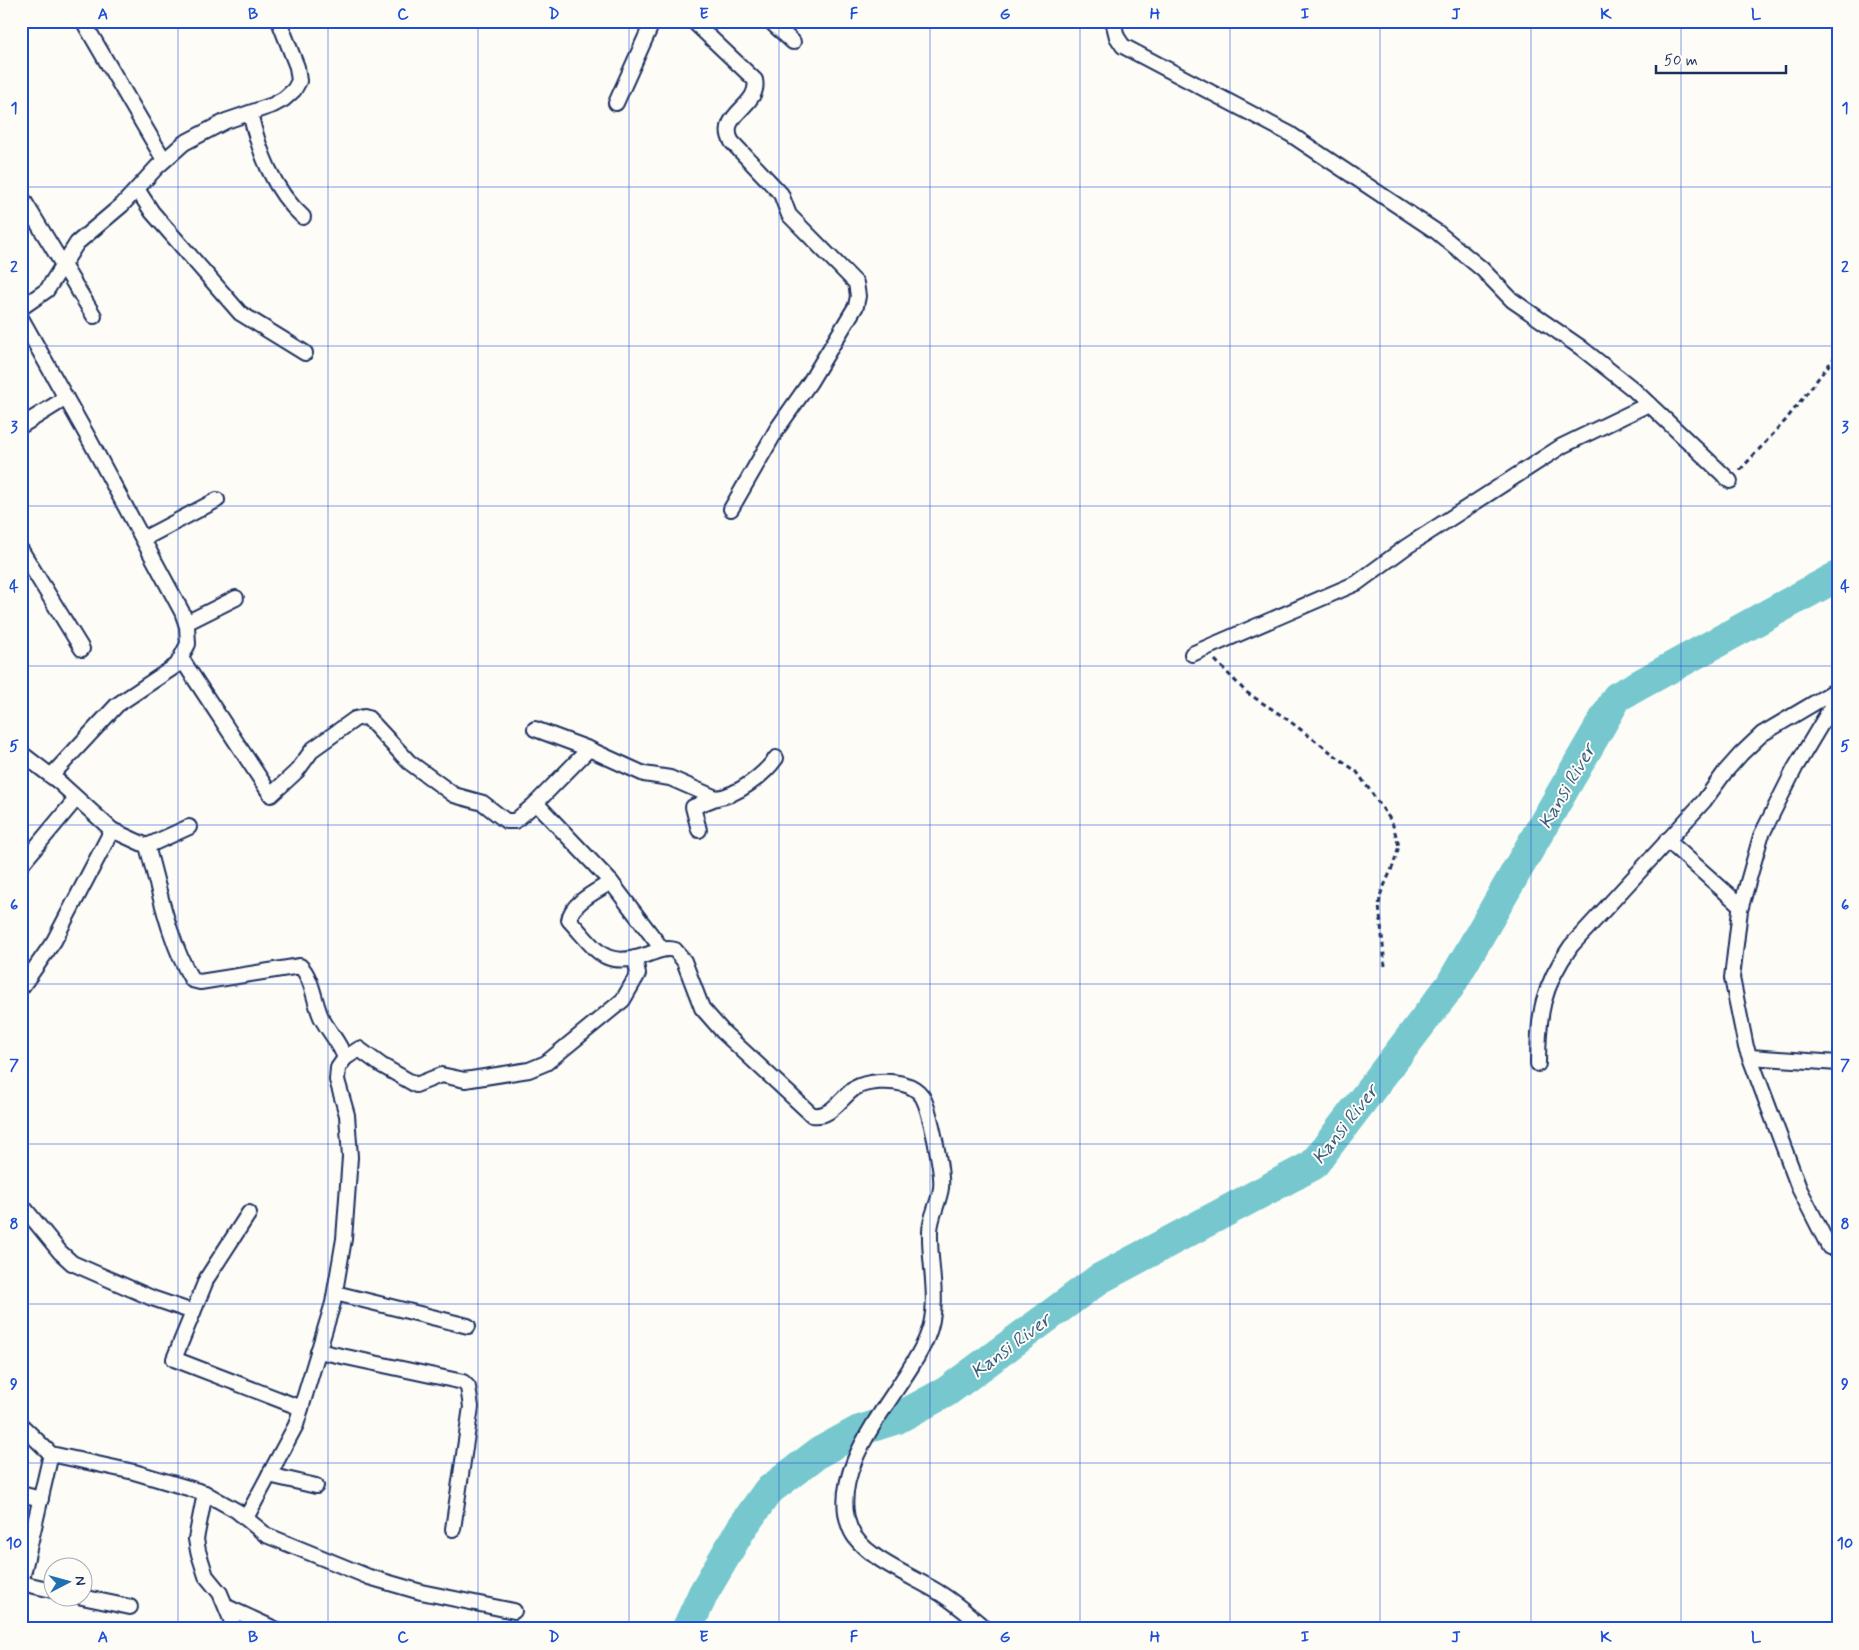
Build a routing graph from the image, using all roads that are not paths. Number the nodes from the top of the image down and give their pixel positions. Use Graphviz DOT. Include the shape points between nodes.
graph roads {
  1 [pos="82,21"];
  2 [pos="278,21"];
  3 [pos="654,21"];
  4 [pos="693,21"];
  5 [pos="770,21"];
  6 [pos="1113,21"];
  7 [pos="710,26"];
  8 [pos="793,42"];
  9 [pos="616,103"];
  10 [pos="250,113"];
  11 [pos="164,160"];
  12 [pos="137,189"];
  13 [pos="21,196"];
  14 [pos="303,217"];
  15 [pos="63,266"];
  16 [pos="21,308"];
  17 [pos="94,316"];
  18 [pos="21,318"];
  19 [pos="305,353"];
  20 [pos="66,398"];
  21 [pos="1648,404"];
  22 [pos="21,426"];
  23 [pos="1730,481"];
  24 [pos="217,500"];
  25 [pos="731,509"];
  26 [pos="143,539"];
  27 [pos="21,550"];
  28 [pos="236,598"];
  29 [pos="186,623"];
  30 [pos="82,649"];
  31 [pos="1198,651"];
  32 [pos="181,658"];
  33 [pos="1838,689"];
  34 [pos="1838,696"];
  35 [pos="536,729"];
  36 [pos="590,749"];
  37 [pos="21,754"];
  38 [pos="776,758"];
  39 [pos="51,776"];
  40 [pos="716,798"];
  41 [pos="76,799"];
  42 [pos="536,803"];
  43 [pos="189,827"];
  44 [pos="112,830"];
  45 [pos="700,830"];
  46 [pos="1667,840"];
  47 [pos="147,846"];
  48 [pos="21,866"];
  49 [pos="611,882"];
  50 [pos="1741,906"];
  51 [pos="662,949"];
  52 [pos="636,958"];
  53 [pos="21,988"];
  54 [pos="1750,1057"];
  55 [pos="345,1058"];
  56 [pos="1838,1063"];
  57 [pos="1538,1064"];
  58 [pos="21,1204"];
  59 [pos="249,1213"];
  60 [pos="1829,1247"];
  61 [pos="335,1293"];
  62 [pos="193,1312"];
  63 [pos="468,1326"];
  64 [pos="318,1351"];
  65 [pos="300,1408"];
  66 [pos="21,1425"];
  67 [pos="51,1454"];
  68 [pos="269,1475"];
  69 [pos="316,1486"];
  70 [pos="206,1493"];
  71 [pos="21,1494"];
  72 [pos="40,1499"];
  73 [pos="246,1518"];
  74 [pos="452,1529"];
  75 [pos="21,1583"];
  76 [pos="42,1588"];
  77 [pos="92,1599"];
  78 [pos="227,1607"];
  79 [pos="130,1608"];
  80 [pos="514,1611"];
  81 [pos="234,1629"];
  82 [pos="275,1629"];
  83 [pos="986,1629"];
  1 -- 11 [label="street"];
  2 -- 10 [label="street" via="297,67 299,81 284,99"];
  3 -- 9 [label="street"];
  4 -- 7 [label="street"];
  5 -- 8 [label="street"];
  6 -- 21 [label="street" via="1117,37 1124,46 1290,134 1437,232 1482,269 1512,300 1580,347"];
  7 -- 25 [label="street" via="757,86 730,121 729,137 781,194 789,215 858,289 856,306 810,382 777,428"];
  10 -- 11 [label="street" via="226,121 184,143"];
  10 -- 14 [label="street" via="267,168"];
  11 -- 12 [label="street"];
  12 -- 15 [label="street" via="77,243"];
  12 -- 19 [label="street" via="152,212 235,308"];
  13 -- 15 [label="street"];
  15 -- 16 [label="street" via="47,290"];
  15 -- 17 [label="street"];
  18 -- 20 [label="street"];
  20 -- 22 [label="street"];
  20 -- 26 [label="street"];
  21 -- 23 [label="street"];
  21 -- 31 [label="street" via="1562,446 1406,547 1357,583"];
  24 -- 26 [label="street"];
  26 -- 29 [label="street"];
  27 -- 30 [label="street"];
  28 -- 29 [label="street"];
  29 -- 32 [label="street" via="188,644"];
  32 -- 39 [label="street" via="177,665 117,705"];
  32 -- 42 [label="street" via="271,795 297,771 313,749 364,717 409,762 454,795 483,803 506,821 515,821"];
  33 -- 46 [label="street" via="1762,734"];
  34 -- 50 [label="street" via="1767,822"];
  35 -- 36 [label="street"];
  36 -- 40 [label="street" via="644,774 670,778"];
  36 -- 42 [label="street"];
  37 -- 39 [label="street"];
  38 -- 40 [label="street" via="761,776"];
  39 -- 41 [label="street"];
  40 -- 45 [label="street" via="693,807"];
  41 -- 44 [label="street"];
  41 -- 48 [label="street"];
  42 -- 49 [label="street"];
  43 -- 47 [label="street"];
  44 -- 47 [label="street"];
  44 -- 53 [label="street" via="54,941"];
  46 -- 50 [label="street"];
  46 -- 57 [label="street" via="1570,946 1556,967 1542,1003"];
  47 -- 55 [label="street" via="168,921 192,980 200,982 300,966 306,972 324,1022"];
  49 -- 51 [label="street"];
  49 -- 52 [label="street" via="576,906 569,920 605,957 615,961"];
  50 -- 54 [label="street" via="1732,978 1737,1012"];
  51 -- 52 [label="street"];
  51 -- 83 [label="street" via="669,948 680,955 700,1004 723,1032 812,1115 826,1114 855,1088 875,1083 904,1084 915,1088 924,1100 942,1179 930,1230 932,1320 925,1342 857,1455 847,1491 847,1509 850,1528 856,1539 870,1551 939,1592"];
  52 -- 55 [label="street" via="638,974 623,1000 546,1064 529,1070 465,1080 441,1075 416,1085 397,1076 359,1049"];
  54 -- 56 [label="street"];
  54 -- 60 [label="street" via="1799,1188"];
  55 -- 61 [label="street" via="338,1068 337,1080 347,1115 350,1157 344,1239"];
  58 -- 62 [label="street" via="72,1263"];
  59 -- 62 [label="street" via="207,1278"];
  61 -- 63 [label="street"];
  61 -- 64 [label="street"];
  62 -- 65 [label="street" via="174,1359"];
  64 -- 65 [label="street"];
  64 -- 74 [label="street" via="463,1382 468,1387 472,1407"];
  65 -- 68 [label="street" via="287,1444"];
  66 -- 67 [label="street"];
  67 -- 70 [label="street" via="134,1472"];
  67 -- 72 [label="street"];
  68 -- 69 [label="street"];
  68 -- 73 [label="street"];
  70 -- 73 [label="street"];
  70 -- 78 [label="street" via="196,1539 198,1551 206,1576"];
  71 -- 72 [label="street"];
  72 -- 75 [label="street"];
  73 -- 80 [label="street" via="266,1535 369,1577 421,1592"];
  75 -- 76 [label="street"];
  77 -- 79 [label="street"];
  78 -- 81 [label="street"];
  78 -- 82 [label="street"];
}
